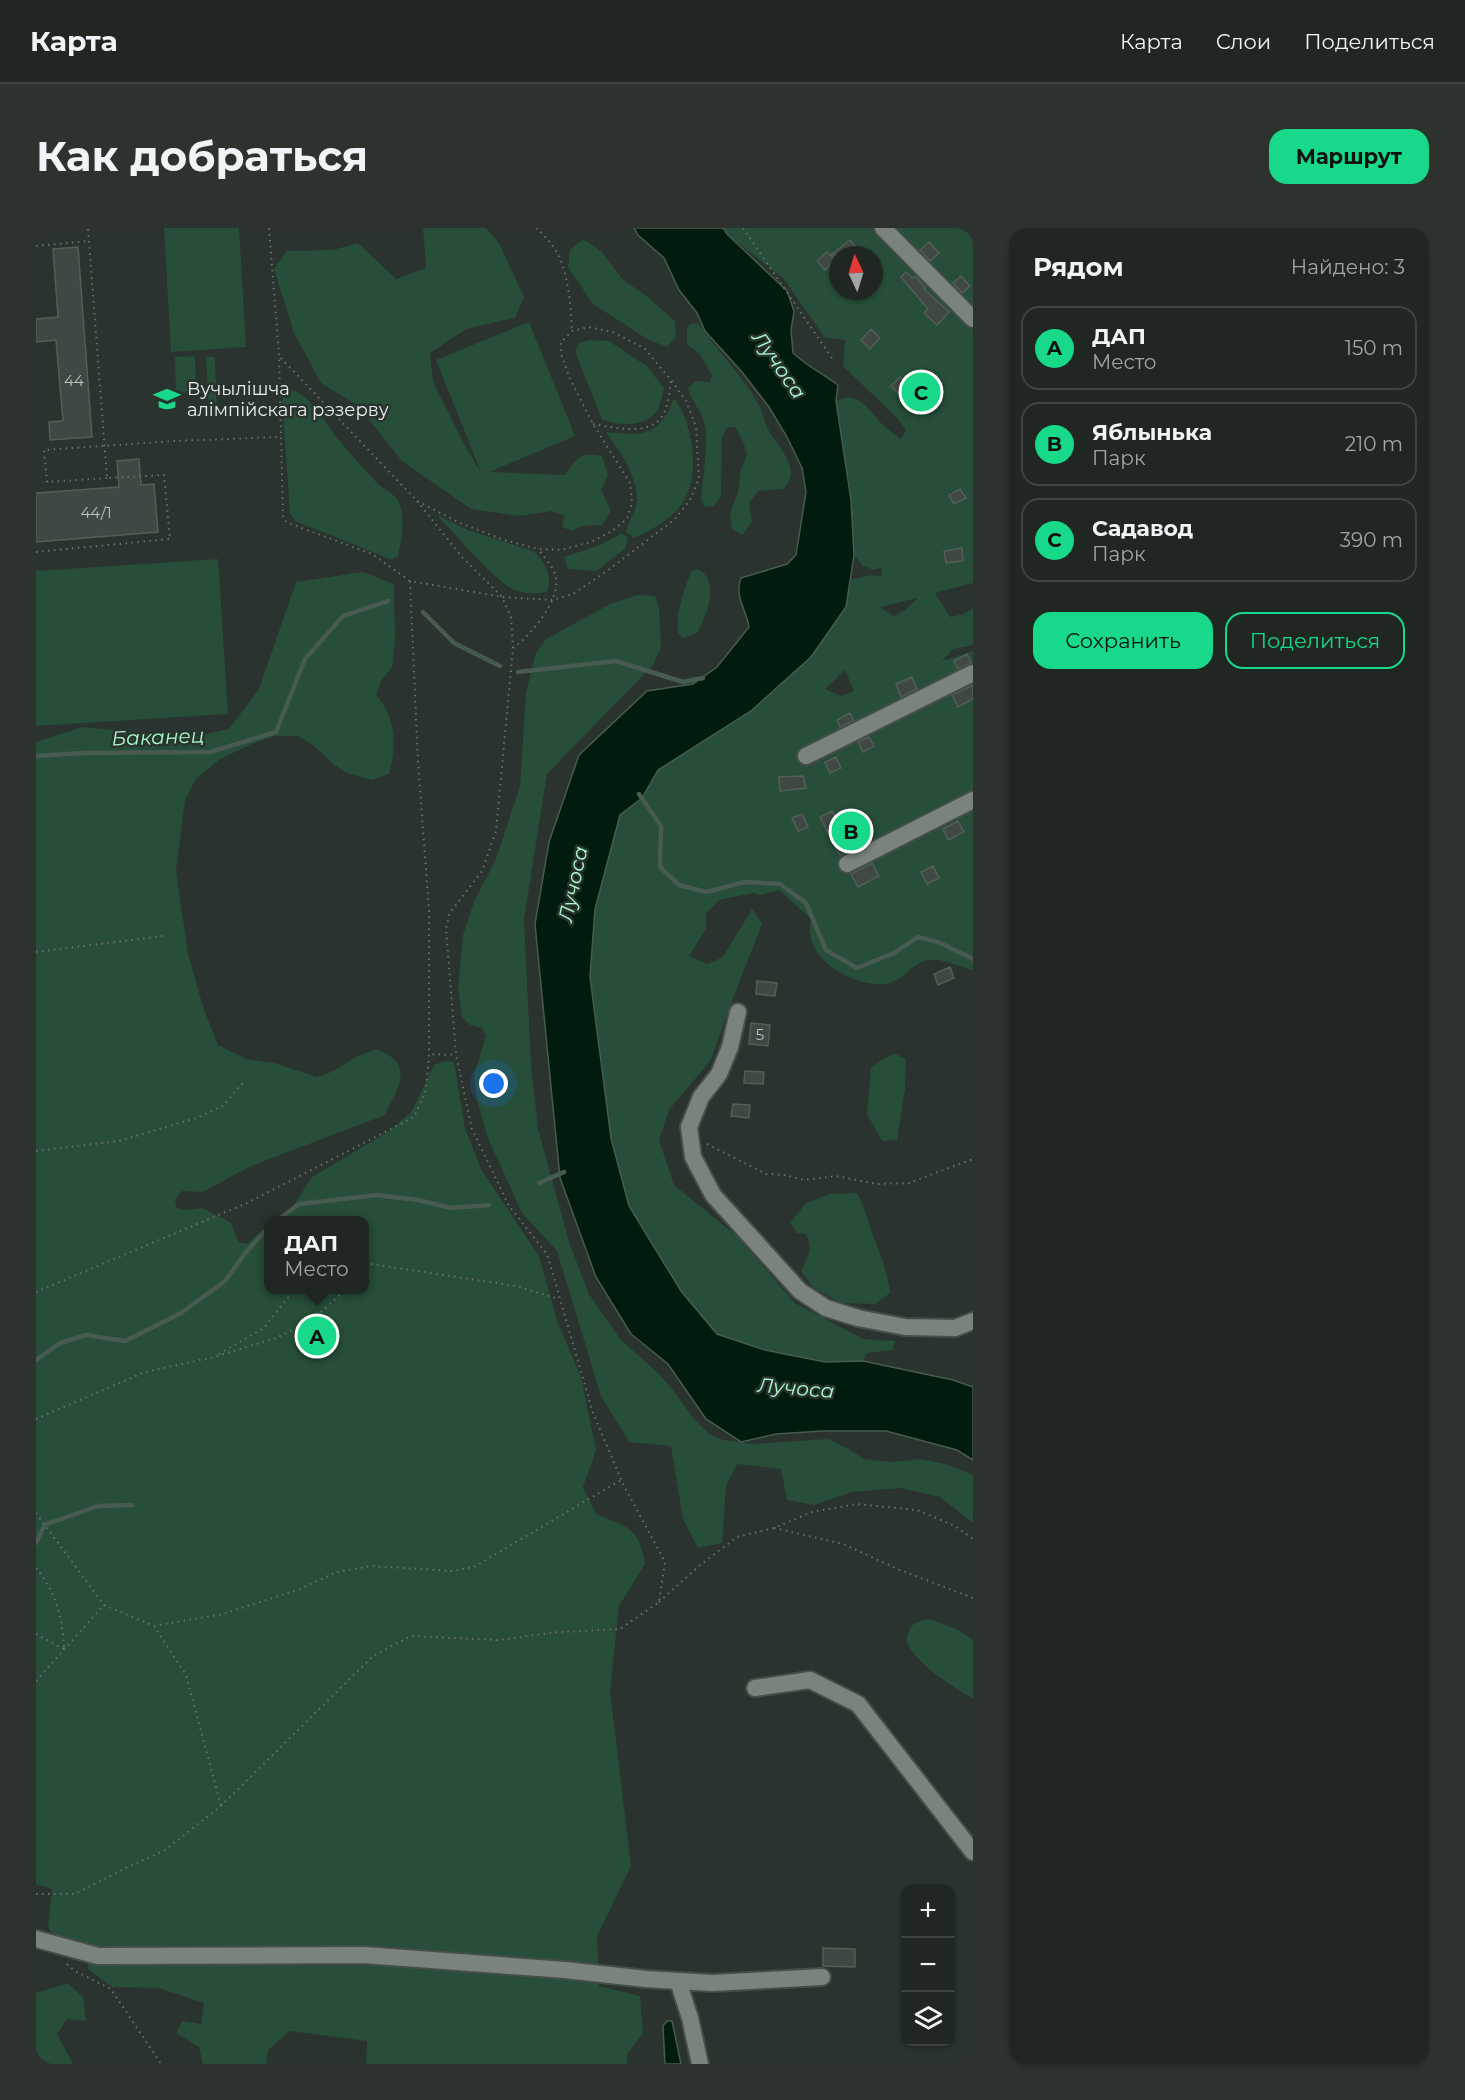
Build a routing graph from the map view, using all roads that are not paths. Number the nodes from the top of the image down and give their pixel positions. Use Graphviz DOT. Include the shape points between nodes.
graph roads {
  1 [pos="883,228"];
  2 [pos="973,319"];
  3 [pos="973,673"];
  4 [pos="806,756"];
  5 [pos="973,800"];
  6 [pos="848,864"];
  7 [pos="738,1011"];
  8 [pos="973,1321"];
  9 [pos="755,1688"];
  10 [pos="973,1852"];
  11 [pos="36,1939"];
  12 [pos="822,1977"];
  13 [pos="678,1981"];
  14 [pos="700,2064"];
  1 -- 2 [label="street"];
  3 -- 4 [label="street"];
  5 -- 6 [label="street"];
  7 -- 8 [label="street" via="723,1065 701,1097 690,1134 693,1157 713,1195 800,1291 826,1308 905,1327 956,1328"];
  9 -- 10 [label="street" via="810,1680 858,1704"];
  11 -- 13 [label="street" via="98,1956 364,1955"];
  12 -- 13 [label="street"];
  13 -- 14 [label="street"];
}
